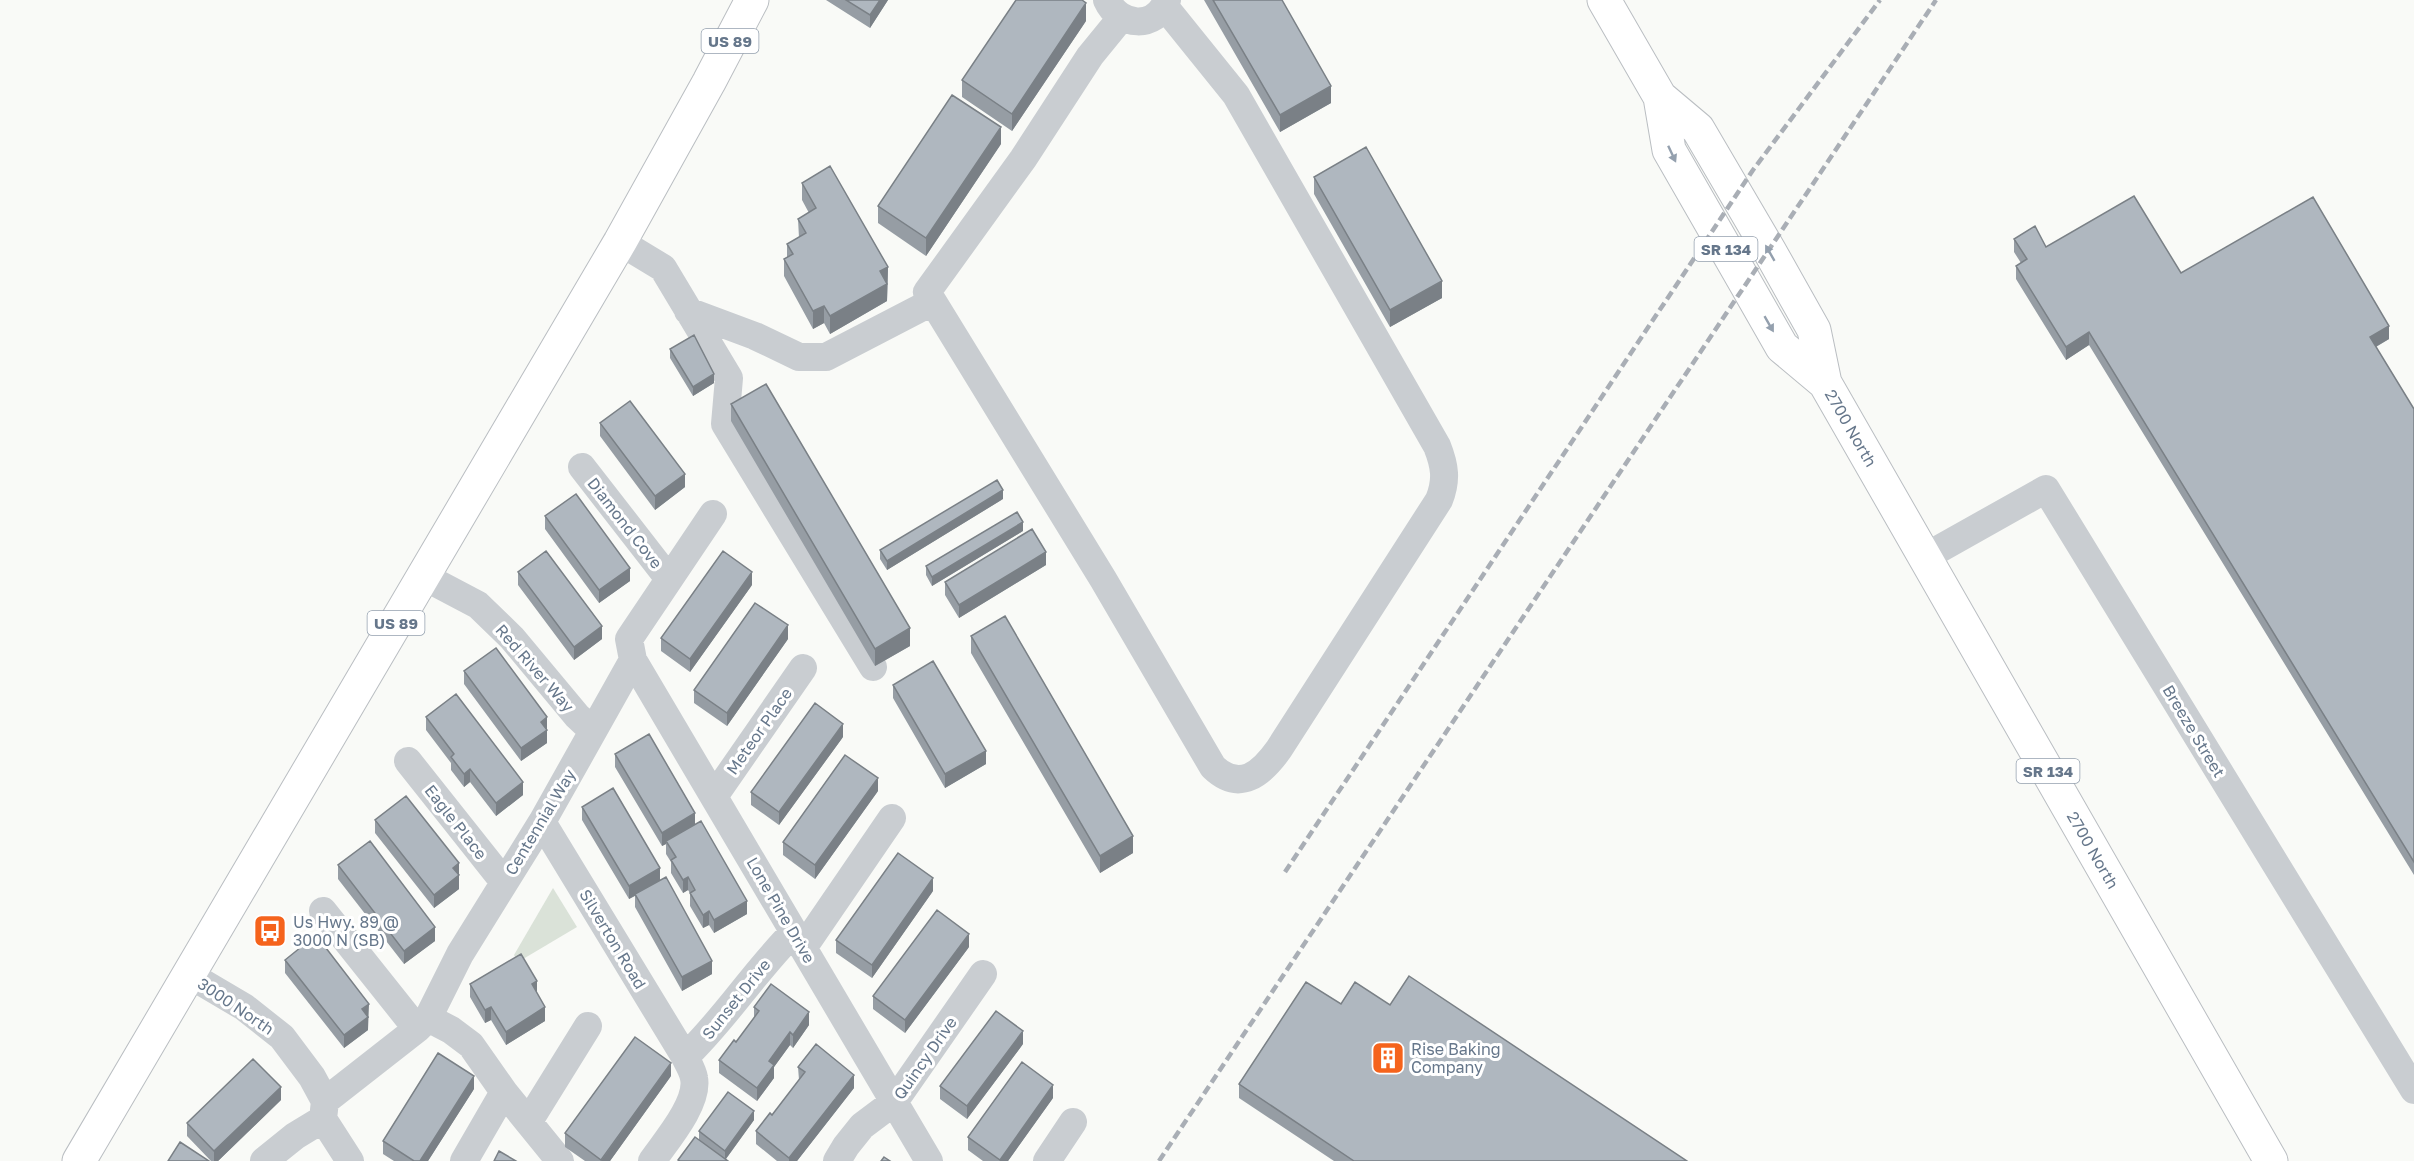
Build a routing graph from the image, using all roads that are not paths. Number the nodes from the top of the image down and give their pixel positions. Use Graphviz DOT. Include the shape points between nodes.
graph roads {
  1 [pos="752,0"];
  2 [pos="1604,0"];
  3 [pos="1166,3"];
  4 [pos="1114,9"];
  5 [pos="620,242"];
  6 [pos="932,302"];
  7 [pos="688,310"];
  8 [pos="582,467"];
  9 [pos="713,514"];
  10 [pos="1925,556"];
  11 [pos="423,576"];
  12 [pos="669,579"];
  13 [pos="633,660"];
  14 [pos="873,667"];
  15 [pos="804,668"];
  16 [pos="593,730"];
  17 [pos="408,761"];
  18 [pos="715,795"];
  19 [pos="892,818"];
  20 [pos="542,822"];
  21 [pos="504,882"];
  22 [pos="323,911"];
  23 [pos="798,941"];
  24 [pos="188,974"];
  25 [pos="983,975"];
  26 [pos="422,1024"];
  27 [pos="588,1026"];
  28 [pos="685,1057"];
  29 [pos="2414,1090"];
  30 [pos="504,1092"];
  31 [pos="894,1102"];
  32 [pos="324,1110"];
  33 [pos="529,1121"];
  34 [pos="1073,1122"];
  35 [pos="79,1161"];
  36 [pos="264,1161"];
  37 [pos="350,1161"];
  38 [pos="464,1161"];
  39 [pos="560,1161"];
  40 [pos="652,1161"];
  41 [pos="837,1161"];
  42 [pos="929,1161"];
  43 [pos="1047,1161"];
  44 [pos="2271,1161"];
  1 -- 5 [label="main road, US 89"];
  2 -- 10 [label="main road, 2700 North / SR 134" via="1660,97 1669,150 1766,320 1782,347 1824,383"];
  3 -- 4 [label="street" via="1156,16 1145,21 1133,22"];
  3 -- 6 [label="street" via="1236,95 1437,446 1444,469 1444,487 1438,500 1280,749 1262,770 1235,779 1213,767"];
  4 -- 6 [label="street" via="1090,56 1023,159 927,292"];
  5 -- 7 [label="street" via="663,268"];
  5 -- 11 [label="main road, US 89"];
  6 -- 7 [label="street" via="826,357 799,357"];
  7 -- 14 [label="street" via="729,378 725,424"];
  8 -- 12 [label="street, Diamond Cove"];
  9 -- 12 [label="street, Centennial Way"];
  10 -- 29 [label="street, Breeze Street" via="2046,489"];
  10 -- 44 [label="main road, 2700 North / SR 134"];
  11 -- 16 [label="street, Red River Way" via="478,605"];
  11 -- 24 [label="main road, US 89"];
  12 -- 13 [label="street, Centennial Way" via="629,639"];
  13 -- 16 [label="street, Centennial Way"];
  13 -- 18 [label="street, Lone Pine Drive"];
  15 -- 18 [label="street, Meteor Place"];
  16 -- 20 [label="street, Centennial Way"];
  17 -- 21 [label="street, Eagle Place"];
  18 -- 23 [label="street, Lone Pine Drive"];
  19 -- 23 [label="street, Sunset Drive"];
  20 -- 21 [label="street, Centennial Way"];
  20 -- 28 [label="street, Silverton Road"];
  21 -- 26 [label="street, Centennial Way"];
  22 -- 26 [label="street"];
  23 -- 28 [label="street, Sunset Drive" via="768,958 711,1033"];
  23 -- 31 [label="street, Lone Pine Drive"];
  24 -- 32 [label="street, 3000 North" via="244,1007 282,1037 312,1077"];
  24 -- 35 [label="main road, US 89"];
  25 -- 31 [label="street, Quincy Drive"];
  26 -- 30 [label="street" via="451,1030 471,1045"];
  26 -- 32 [label="street, Centennial Way"];
  27 -- 33 [label="street"];
  28 -- 40 [label="street" via="694,1078 694,1094"];
  30 -- 33 [label="street"];
  30 -- 38 [label="street"];
  31 -- 41 [label="street, Quincy Drive" via="862,1126"];
  31 -- 42 [label="street, Lone Pine Drive"];
  32 -- 36 [label="street, Centennial Way"];
  32 -- 37 [label="street, 3000 North"];
  33 -- 39 [label="street"];
  34 -- 43 [label="street"];
}
